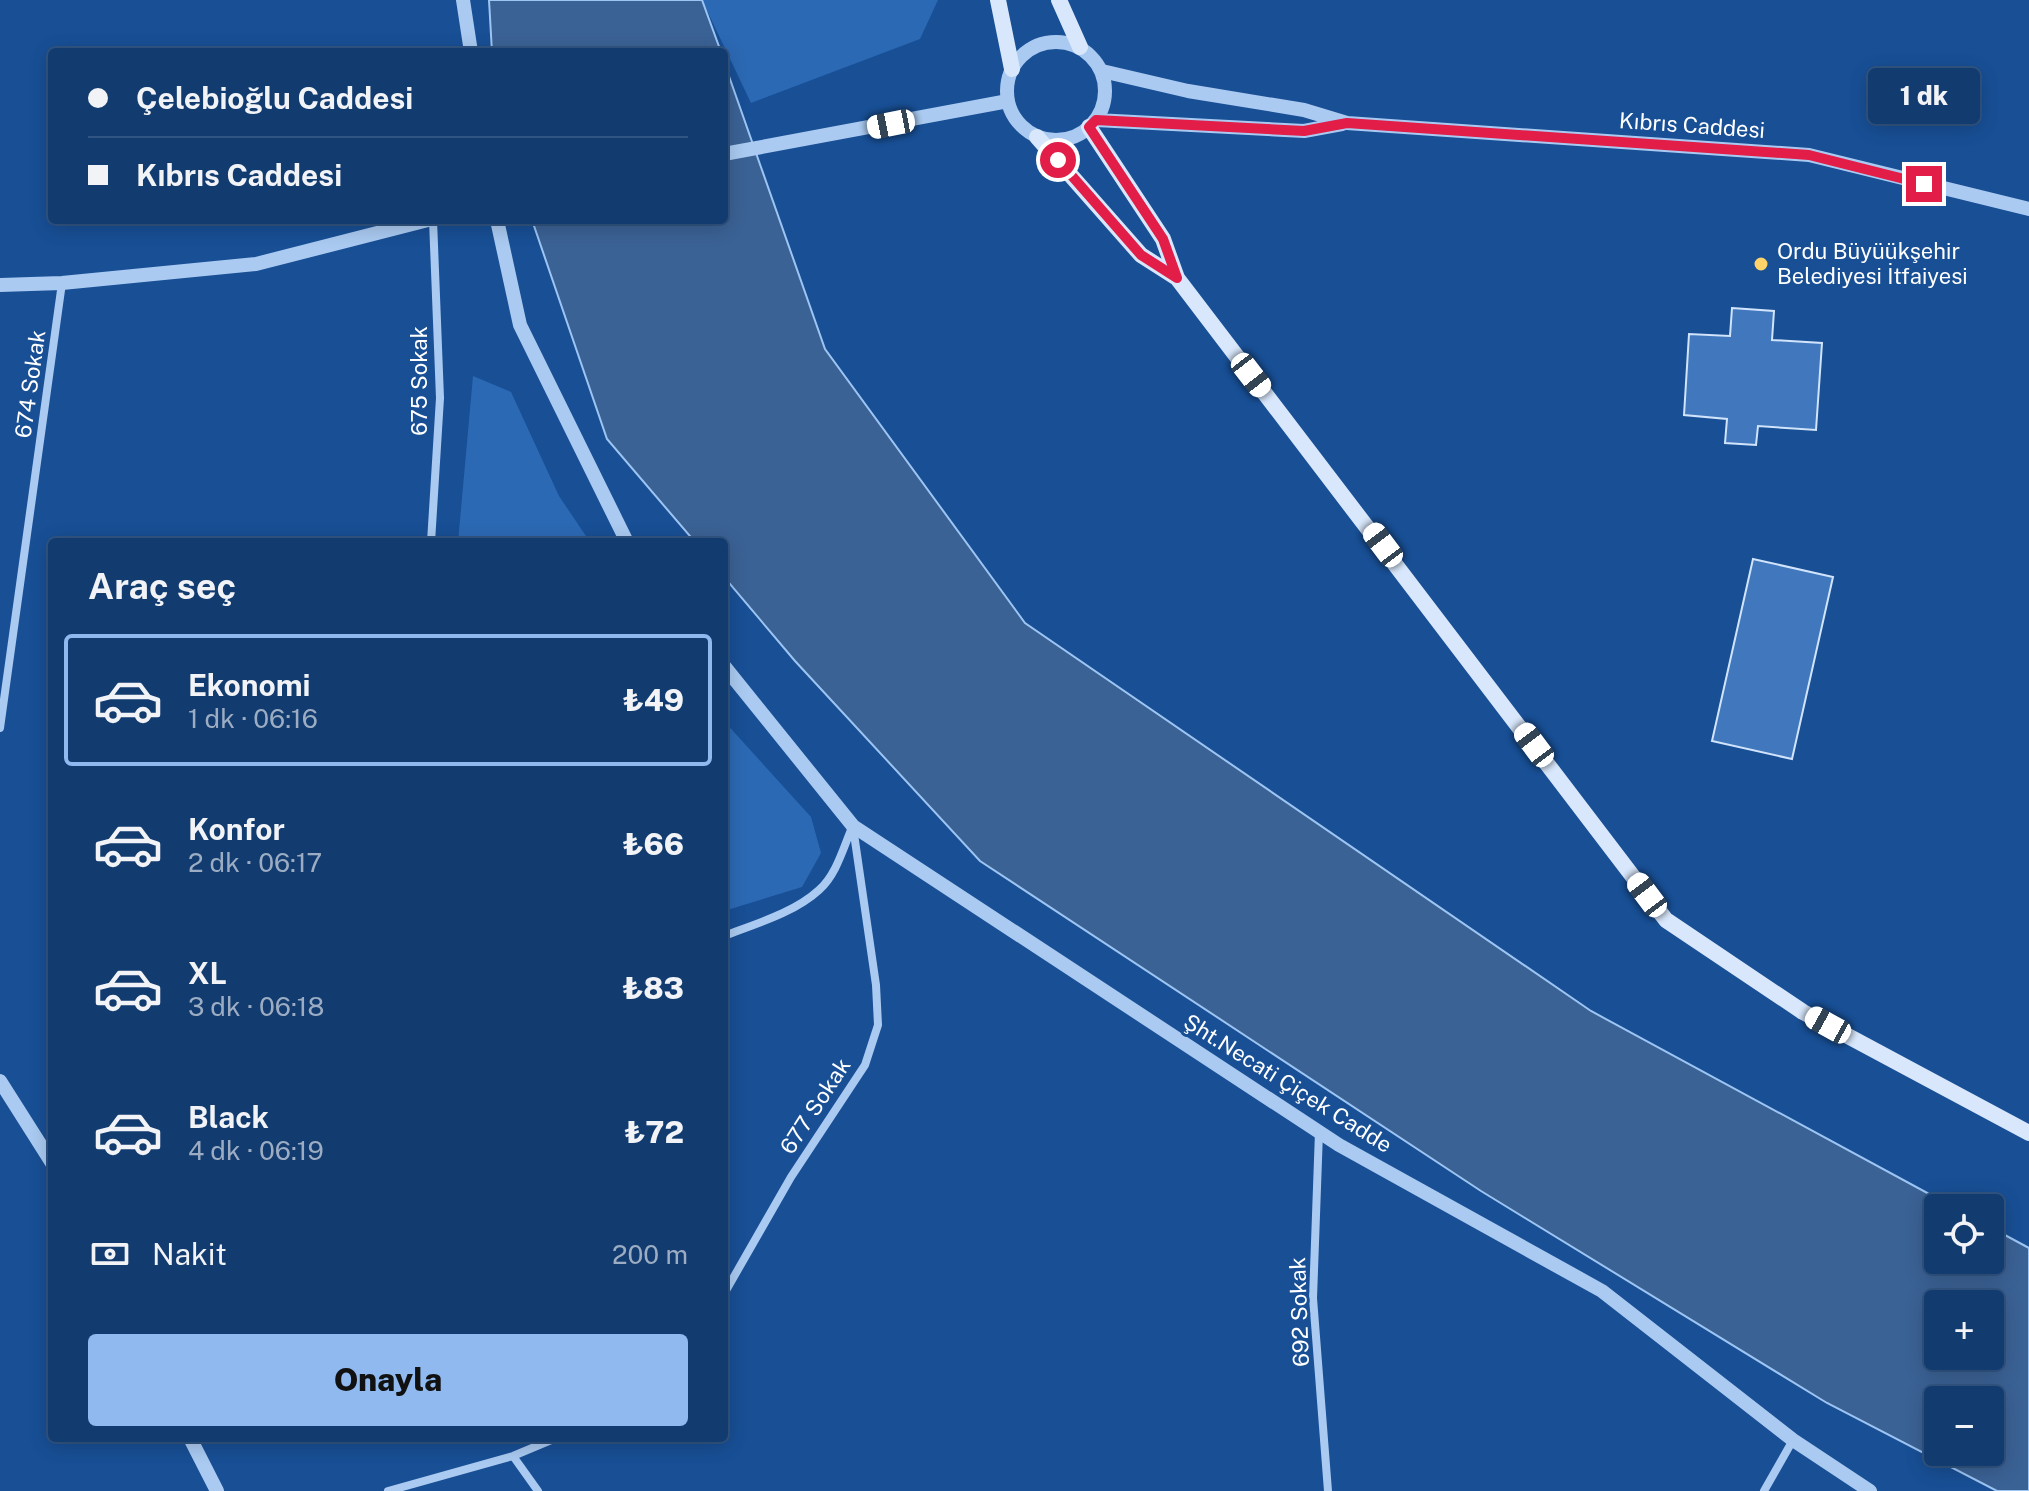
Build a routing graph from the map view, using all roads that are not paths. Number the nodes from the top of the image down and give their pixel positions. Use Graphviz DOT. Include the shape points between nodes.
graph roads {
  1 [pos="463,0"];
  2 [pos="998,0"];
  3 [pos="1059,0"];
  4 [pos="1080,47"];
  5 [pos="470,48"];
  6 [pos="1012,69"];
  7 [pos="1102,71"];
  8 [pos="1008,101"];
  9 [pos="1347,123"];
  10 [pos="1093,124"];
  11 [pos="1037,137"];
  12 [pos="728,153"];
  13 [pos="2029,209"];
  14 [pos="415,224"];
  15 [pos="431,224"];
  16 [pos="498,224"];
  17 [pos="1177,278"];
  18 [pos="62,283"];
  19 [pos="0,285"];
  20 [pos="431,538"];
  21 [pos="625,538"];
  22 [pos="728,671"];
  23 [pos="0,728"];
  24 [pos="853,826"];
  25 [pos="728,934"];
  26 [pos="0,1081"];
  27 [pos="1319,1132"];
  28 [pos="2029,1133"];
  29 [pos="48,1157"];
  30 [pos="728,1287"];
  31 [pos="1793,1440"];
  32 [pos="192,1442"];
  33 [pos="546,1442"];
  34 [pos="513,1456"];
  35 [pos="217,1491"];
  36 [pos="388,1491"];
  37 [pos="538,1491"];
  38 [pos="1328,1491"];
  39 [pos="1764,1491"];
  40 [pos="1870,1491"];
  1 -- 5 [label="street"];
  2 -- 6 [label="main road"];
  3 -- 4 [label="main road"];
  4 -- 6 [label="street" via="1048,42 1033,47"];
  4 -- 7 [label="street"];
  6 -- 8 [label="street"];
  7 -- 9 [label="street, Kıbrıs Caddesi"];
  7 -- 10 [label="street" via="1104,105"];
  8 -- 11 [label="street" via="1013,116"];
  8 -- 12 [label="street"];
  9 -- 10 [label="street, Kıbrıs Caddesi" via="1304,131"];
  9 -- 13 [label="street, Kıbrıs Caddesi" via="1809,155"];
  10 -- 11 [label="street" via="1069,138"];
  10 -- 17 [label="main road" via="1163,239"];
  11 -- 17 [label="main road" via="1141,255"];
  14 -- 18 [label="street" via="256,264"];
  15 -- 20 [label="street, 675 Sokak" via="440,398"];
  16 -- 21 [label="street" via="520,325"];
  17 -- 28 [label="main road" via="1666,920 1803,1012"];
  18 -- 19 [label="street"];
  18 -- 23 [label="street, 674 Sokak"];
  22 -- 24 [label="street, Şht.Necati Çiçek Cadde"];
  24 -- 25 [label="street" via="821,889"];
  24 -- 27 [label="street, Şht.Necati Çiçek Cadde"];
  24 -- 30 [label="street, 677 Sokak" via="878,1025 865,1065 791,1177"];
  26 -- 29 [label="street"];
  27 -- 31 [label="street, Şht.Necati Çiçek Cadde" via="1602,1291"];
  27 -- 38 [label="street, 692 Sokak" via="1313,1298"];
  31 -- 39 [label="street"];
  31 -- 40 [label="street, Şht.Necati Çiçek Cadde"];
  32 -- 35 [label="street"];
  33 -- 34 [label="street"];
  34 -- 36 [label="street"];
  34 -- 37 [label="street"];
}
